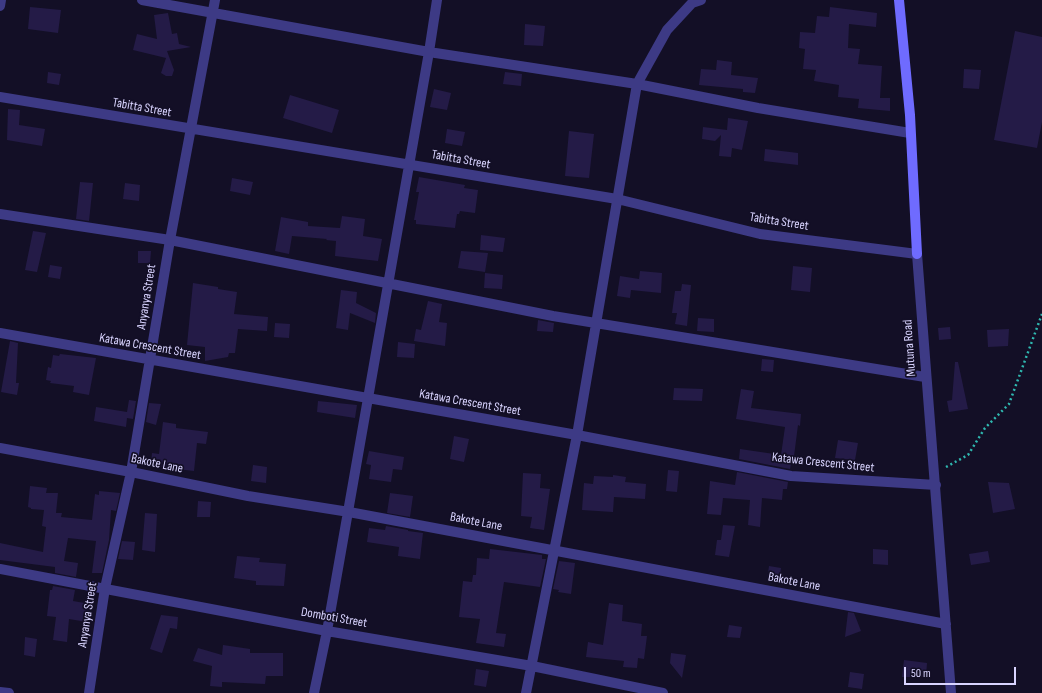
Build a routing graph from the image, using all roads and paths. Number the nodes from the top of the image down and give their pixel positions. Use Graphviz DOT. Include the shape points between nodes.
graph roads {
  1 [pos="1,0"];
  2 [pos="142,0"];
  3 [pos="215,0"];
  4 [pos="437,0"];
  5 [pos="701,0"];
  6 [pos="899,0"];
  7 [pos="0,6"];
  8 [pos="212,13"];
  9 [pos="429,52"];
  10 [pos="637,84"];
  11 [pos="0,97"];
  12 [pos="190,130"];
  13 [pos="910,133"];
  14 [pos="409,164"];
  15 [pos="616,199"];
  16 [pos="0,214"];
  17 [pos="170,240"];
  18 [pos="917,254"];
  19 [pos="389,283"];
  20 [pos="1042,314"];
  21 [pos="595,323"];
  22 [pos="0,333"];
  23 [pos="150,360"];
  24 [pos="925,377"];
  25 [pos="368,398"];
  26 [pos="577,435"];
  27 [pos="0,448"];
  28 [pos="131,472"];
  29 [pos="935,473"];
  30 [pos="936,485"];
  31 [pos="349,512"];
  32 [pos="555,550"];
  33 [pos="0,569"];
  34 [pos="105,588"];
  35 [pos="946,624"];
  36 [pos="327,631"];
  37 [pos="532,666"];
  38 [pos="0,692"];
  39 [pos="9,693"];
  40 [pos="89,693"];
  41 [pos="314,693"];
  42 [pos="526,693"];
  43 [pos="663,693"];
  44 [pos="952,693"];
  1 -- 7 [label="street"];
  2 -- 8 [label="street"];
  3 -- 8 [label="street, Anyanya Street"];
  4 -- 9 [label="street"];
  5 -- 10 [label="street" via="692,3 667,30"];
  6 -- 13 [label="street, Mutuna Road"];
  8 -- 9 [label="street"];
  8 -- 12 [label="street, Anyanya Street"];
  9 -- 10 [label="street"];
  9 -- 14 [label="street"];
  10 -- 13 [label="street" via="758,108"];
  10 -- 15 [label="street"];
  11 -- 12 [label="street, Tabitta Street"];
  12 -- 14 [label="street, Tabitta Street"];
  12 -- 17 [label="street, Anyanya Street"];
  13 -- 18 [label="street, Mutuna Road"];
  14 -- 15 [label="street, Tabitta Street"];
  14 -- 19 [label="street"];
  15 -- 18 [label="street, Tabitta Street" via="760,234"];
  15 -- 21 [label="street"];
  16 -- 17 [label="street"];
  17 -- 19 [label="street"];
  17 -- 23 [label="street, Anyanya Street"];
  18 -- 24 [label="street, Mutuna Road"];
  19 -- 21 [label="street"];
  19 -- 25 [label="street"];
  20 -- 29 [label="path" via="1009,404 985,428 968,455"];
  21 -- 24 [label="street"];
  21 -- 26 [label="street"];
  22 -- 23 [label="street, Katawa Crescent Street"];
  23 -- 25 [label="street, Katawa Crescent Street"];
  23 -- 28 [label="street, Anyanya Street"];
  24 -- 29 [label="street, Mutuna Road"];
  25 -- 26 [label="street, Katawa Crescent Street"];
  25 -- 31 [label="street"];
  26 -- 30 [label="street, Katawa Crescent Street" via="791,476"];
  26 -- 32 [label="street"];
  27 -- 28 [label="street, Bakote Lane"];
  28 -- 31 [label="street, Bakote Lane" via="248,496"];
  28 -- 34 [label="street, Anyanya Street"];
  29 -- 30 [label="street, Mutuna Road"];
  30 -- 35 [label="street, Mutuna Road"];
  31 -- 32 [label="street, Bakote Lane"];
  31 -- 36 [label="street"];
  32 -- 35 [label="street, Bakote Lane"];
  32 -- 37 [label="street"];
  33 -- 34 [label="street, Domboti Street"];
  34 -- 36 [label="street, Domboti Street"];
  34 -- 40 [label="street, Anyanya Street"];
  35 -- 44 [label="street, Mutuna Road"];
  36 -- 37 [label="street, Domboti Street"];
  36 -- 41 [label="street"];
  37 -- 42 [label="street"];
  37 -- 43 [label="street, Domboti Street"];
  38 -- 39 [label="street"];
}
